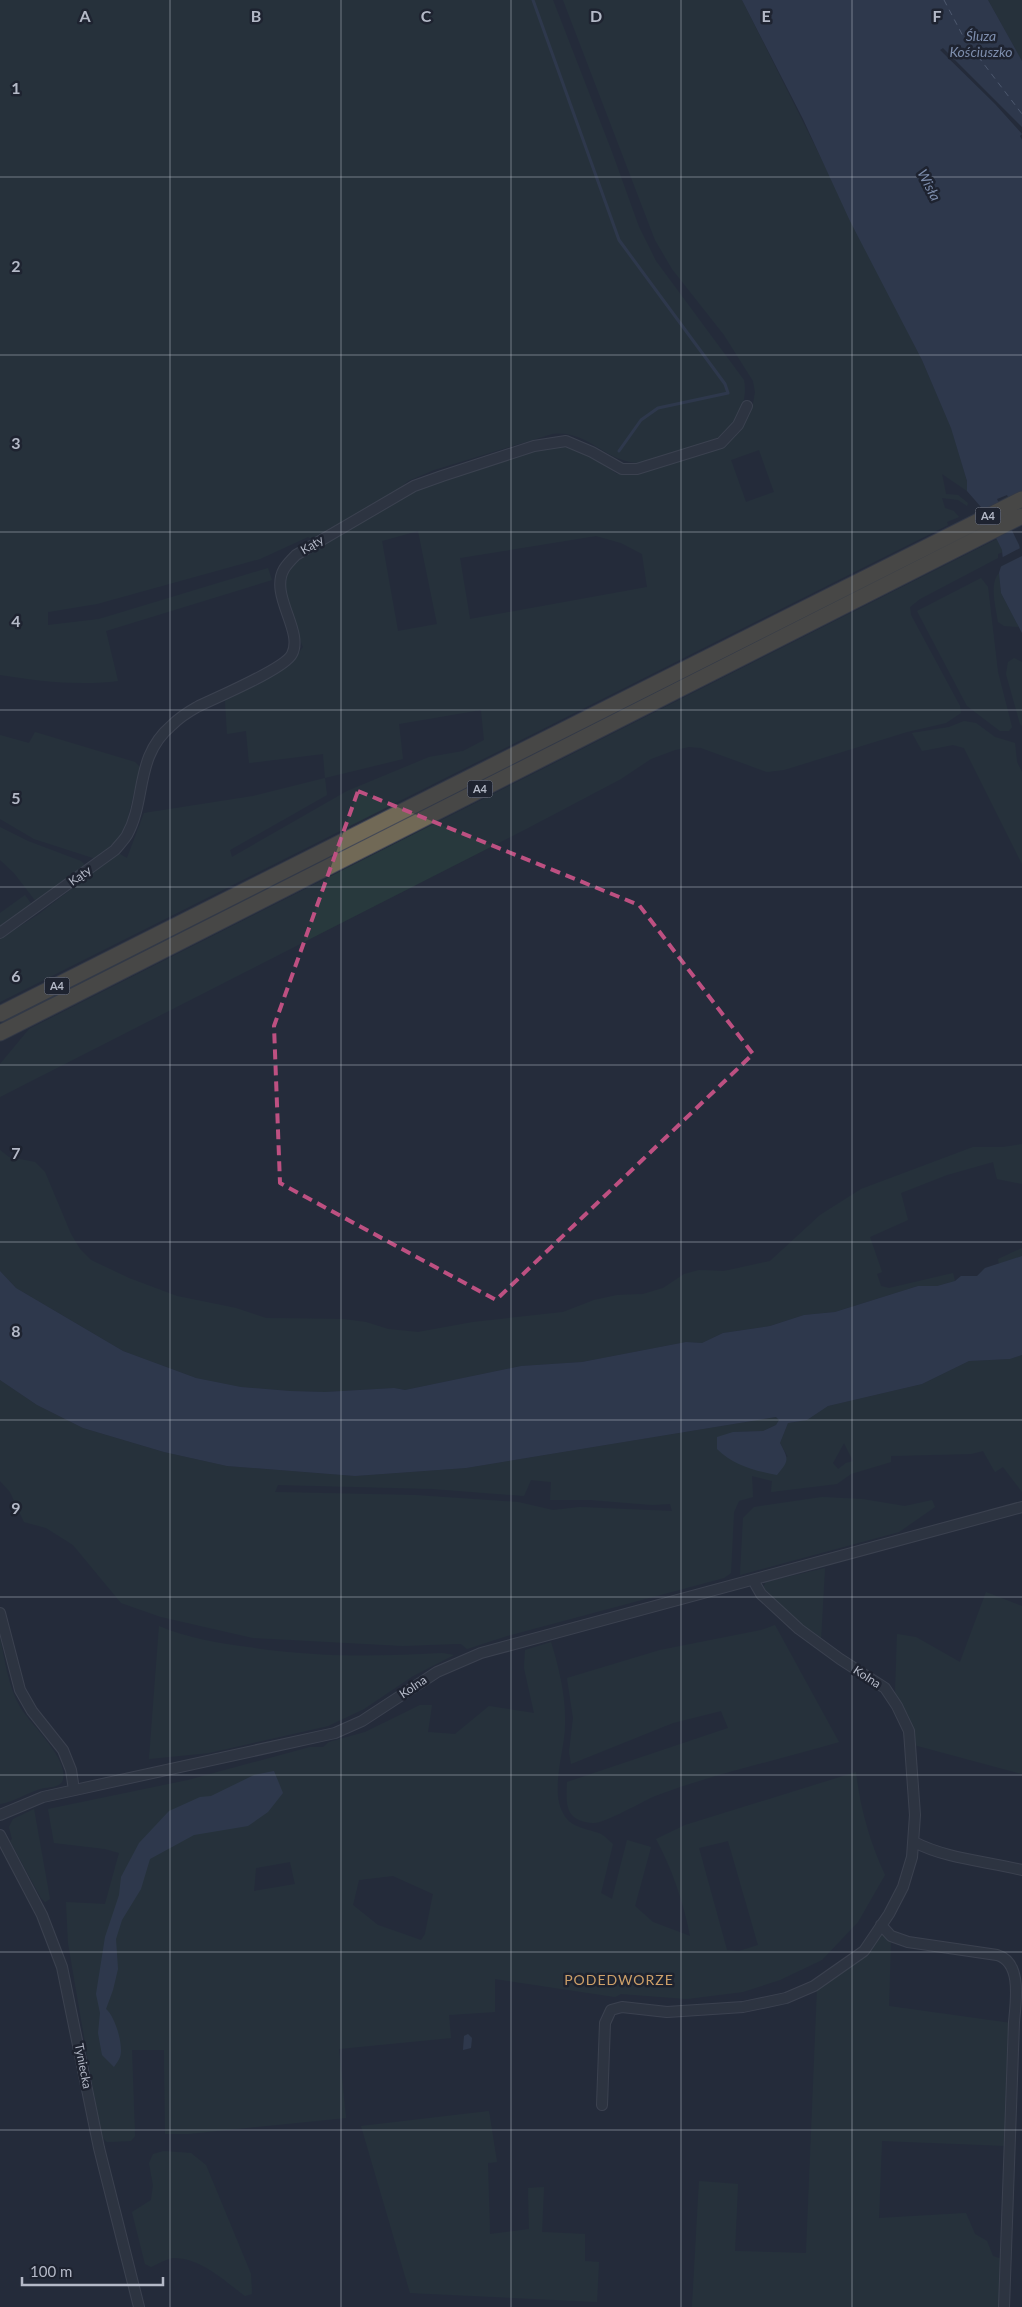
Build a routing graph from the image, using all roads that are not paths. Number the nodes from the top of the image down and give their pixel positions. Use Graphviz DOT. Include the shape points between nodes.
graph roads {
  1 [pos="747,406"];
  2 [pos="1022,500"];
  3 [pos="1022,516"];
  4 [pos="958,540"];
  5 [pos="0,933"];
  6 [pos="0,1014"];
  7 [pos="0,1032"];
  8 [pos="1022,1507"];
  9 [pos="753,1580"];
  10 [pos="0,1613"];
  11 [pos="74,1790"];
  12 [pos="0,1815"];
  13 [pos="0,1835"];
  14 [pos="914,1842"];
  15 [pos="1022,1870"];
  16 [pos="881,1925"];
  17 [pos="602,2105"];
  18 [pos="139,2307"];
  19 [pos="1004,2307"];
  1 -- 5 [label="street, Kąty" via="738,426 722,443 637,469 622,469 566,441 534,446 442,476 414,486 296,554 283,570 280,583 295,641 292,654 276,667 172,724 156,743 142,775 132,822 115,850"];
  2 -- 4 [label="highway, A4"];
  3 -- 4 [label="highway, A4"];
  4 -- 6 [label="highway, A4"];
  4 -- 7 [label="highway, A4"];
  8 -- 9 [label="street, Kolna"];
  9 -- 11 [label="street, Kolna" via="481,1653 437,1672 362,1721 328,1735"];
  9 -- 14 [label="street, Kolna" via="761,1594 799,1629 885,1688 898,1706 909,1732 916,1815"];
  10 -- 11 [label="street" via="20,1690 63,1750"];
  11 -- 12 [label="street, Kolna" via="32,1800"];
  13 -- 18 [label="street, Tyniecka" via="42,1914 62,1967 99,2148"];
  14 -- 15 [label="street" via="957,1857"];
  14 -- 16 [label="street, Kolna" via="903,1887"];
  16 -- 17 [label="street, Kolna" via="864,1951 814,1986 786,1998 744,2008 667,2012 611,2010 605,2023"];
  16 -- 19 [label="street" via="891,1936 908,1942 997,1955 1014,1966 1017,1981"];
}
